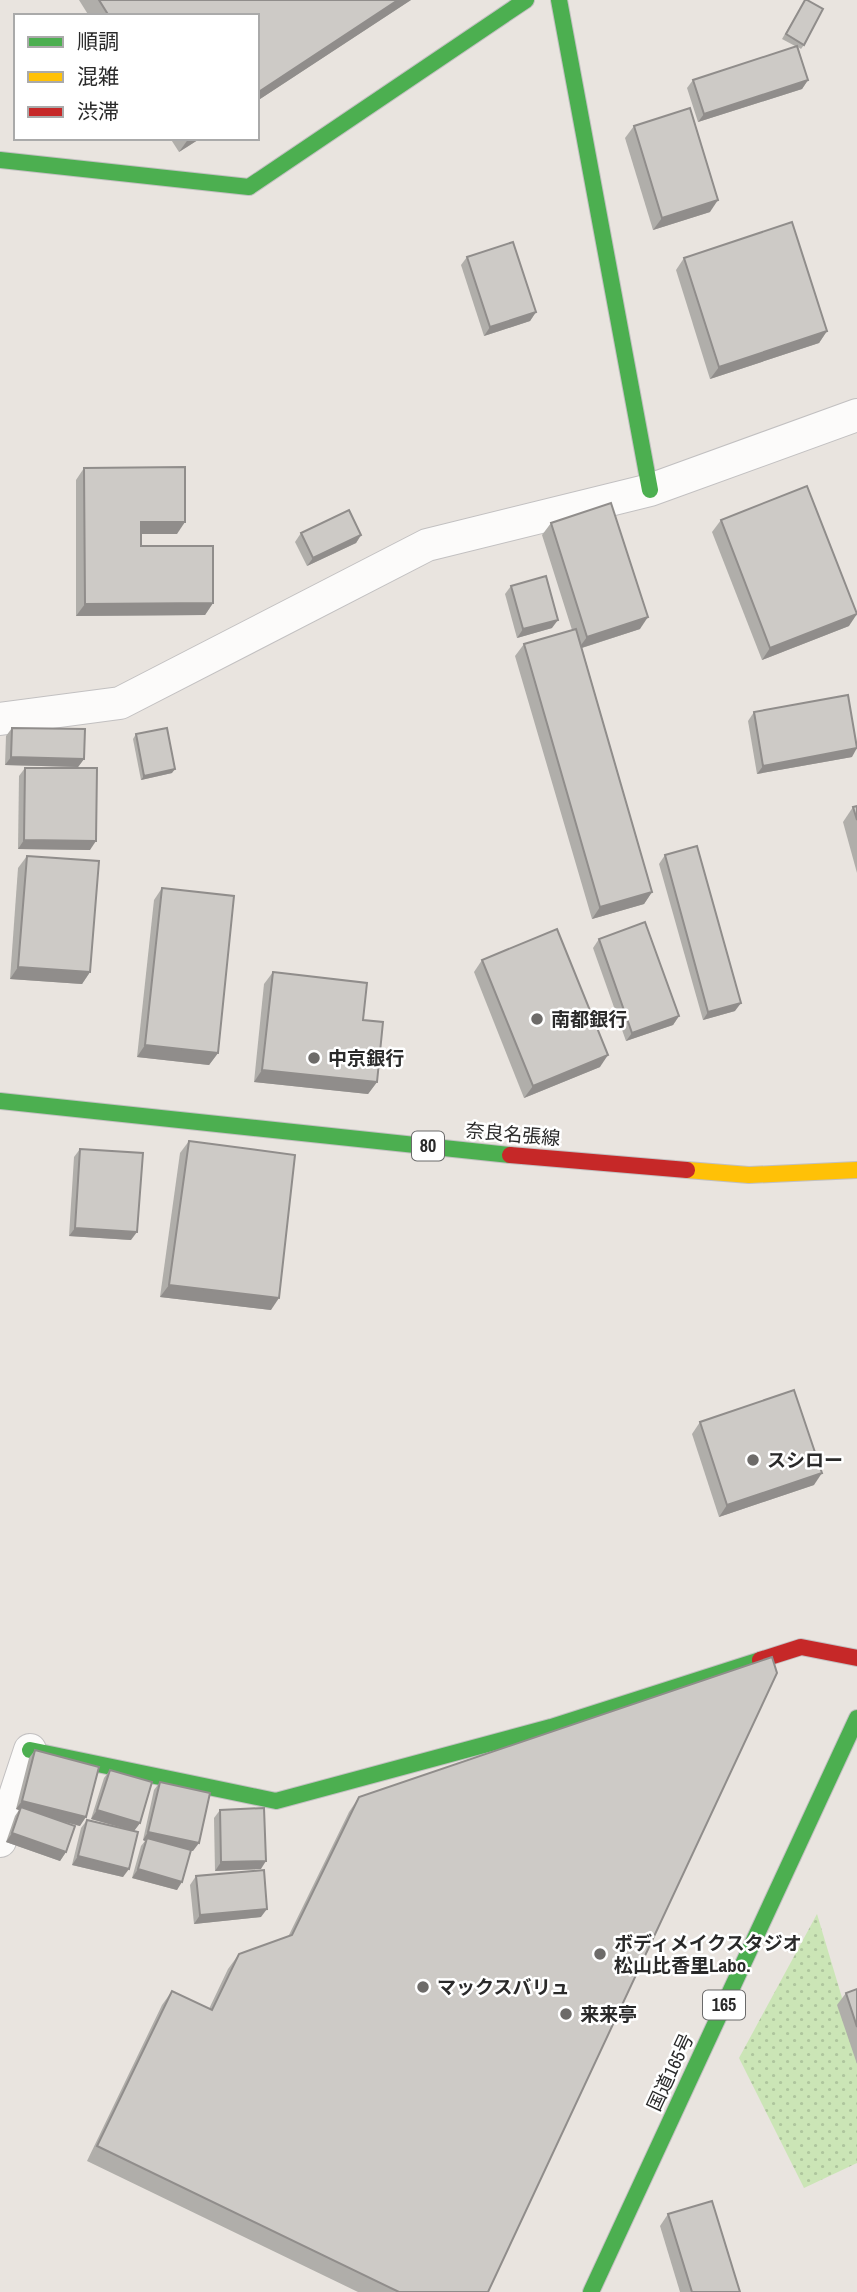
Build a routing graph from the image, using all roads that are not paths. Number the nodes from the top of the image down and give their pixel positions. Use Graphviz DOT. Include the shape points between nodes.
graph roads {
  1 [pos="526,0"];
  2 [pos="559,0"];
  3 [pos="0,160"];
  4 [pos="857,415"];
  5 [pos="650,490"];
  6 [pos="0,719"];
  7 [pos="0,1101"];
  8 [pos="857,1170"];
  9 [pos="857,1658"];
  10 [pos="857,1718"];
  11 [pos="30,1750"];
  12 [pos="0,1841"];
  13 [pos="591,2292"];
  1 -- 3 [label="main road" via="249,187"];
  2 -- 5 [label="main road"];
  4 -- 5 [label="street"];
  5 -- 6 [label="street" via="427,545 120,703"];
  7 -- 8 [label="main road, 奈良名張線 / 80" via="749,1175"];
  9 -- 11 [label="main road" via="801,1647 551,1727 276,1801"];
  10 -- 13 [label="main road, 国道165号 / 165"];
  11 -- 12 [label="street"];
}
